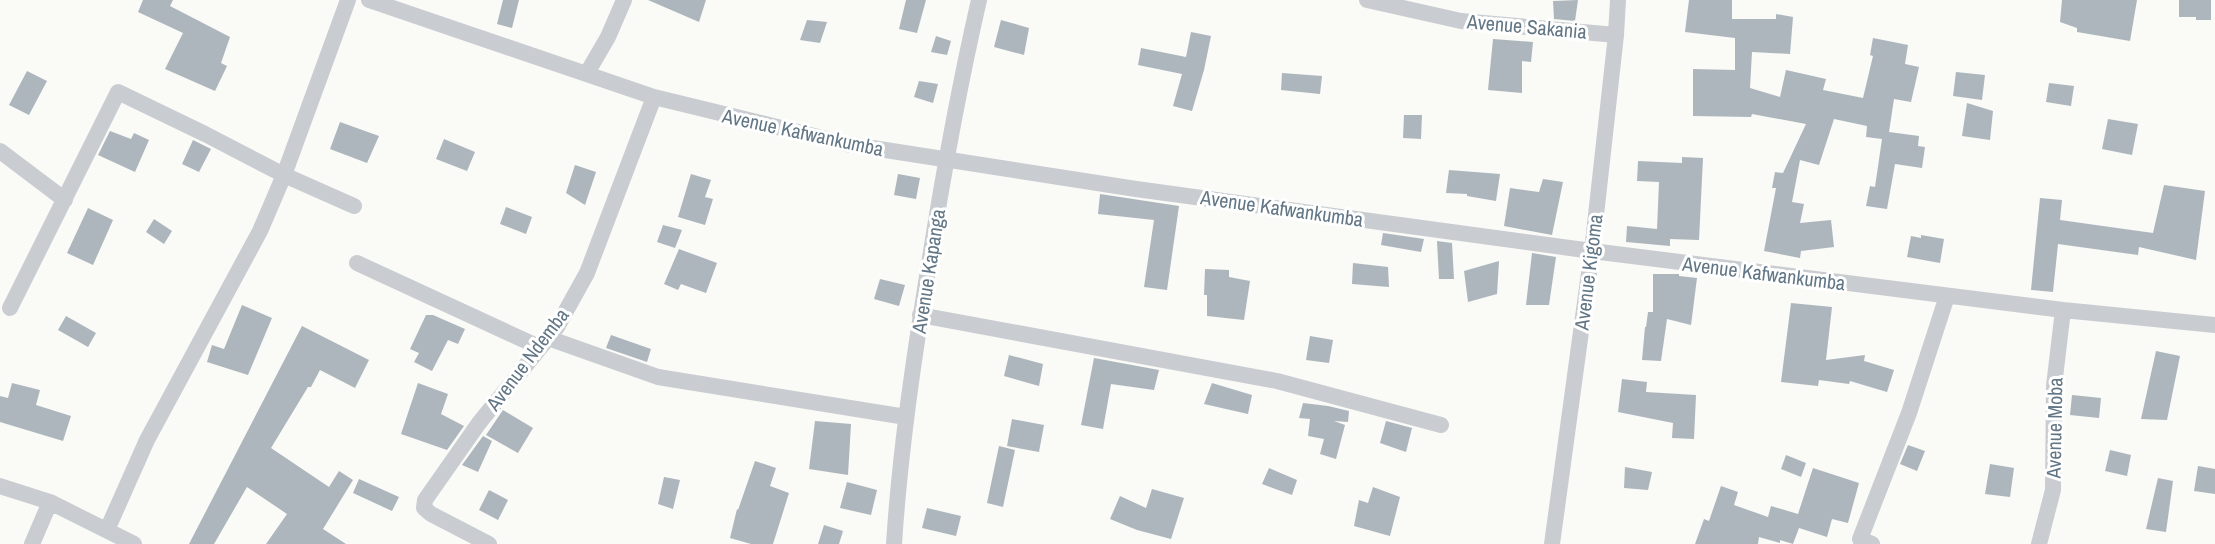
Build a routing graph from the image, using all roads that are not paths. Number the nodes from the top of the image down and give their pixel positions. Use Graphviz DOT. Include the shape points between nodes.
graph roads {
  1 [pos="348,0"];
  2 [pos="369,0"];
  3 [pos="624,0"];
  4 [pos="979,0"];
  5 [pos="1367,0"];
  6 [pos="1618,0"];
  7 [pos="1616,35"];
  8 [pos="587,73"];
  9 [pos="654,97"];
  10 [pos="0,151"];
  11 [pos="946,158"];
  12 [pos="284,175"];
  13 [pos="65,200"];
  14 [pos="354,206"];
  15 [pos="1592,251"];
  16 [pos="357,263"];
  17 [pos="1947,296"];
  18 [pos="10,308"];
  19 [pos="2063,310"];
  20 [pos="920,315"];
  21 [pos="2215,325"];
  22 [pos="543,343"];
  23 [pos="906,417"];
  24 [pos="1441,425"];
  25 [pos="0,486"];
  26 [pos="50,502"];
  27 [pos="106,530"];
  28 [pos="1863,542"];
  29 [pos="32,544"];
  30 [pos="135,544"];
  31 [pos="489,544"];
  32 [pos="894,544"];
  33 [pos="1552,544"];
  34 [pos="2039,544"];
  1 -- 12 [label="street"];
  2 -- 8 [label="street, Avenue Kafwankumba"];
  3 -- 8 [label="street"];
  4 -- 11 [label="street, Avenue Kapanga"];
  5 -- 7 [label="street, Avenue Sakania" via="1461,21"];
  6 -- 7 [label="street, Avenue Kigoma"];
  7 -- 15 [label="street, Avenue Kigoma"];
  8 -- 9 [label="street, Avenue Kafwankumba"];
  9 -- 11 [label="street, Avenue Kafwankumba" via="848,144"];
  9 -- 22 [label="street, Avenue Ndemba" via="587,273 557,327"];
  10 -- 13 [label="street"];
  11 -- 15 [label="street, Avenue Kafwankumba" via="1136,189"];
  11 -- 20 [label="street, Avenue Kapanga"];
  12 -- 13 [label="street" via="119,91"];
  12 -- 14 [label="street"];
  12 -- 27 [label="street" via="260,231 147,440"];
  13 -- 18 [label="street"];
  15 -- 17 [label="street, Avenue Kafwankumba"];
  15 -- 33 [label="street, Avenue Kigoma"];
  16 -- 22 [label="street"];
  17 -- 19 [label="street, Avenue Kafwankumba"];
  17 -- 28 [label="street"];
  19 -- 21 [label="street, Avenue Kafwankumba"];
  19 -- 34 [label="street, Avenue Moba" via="2054,386 2052,490"];
  20 -- 23 [label="street, Avenue Kapanga"];
  20 -- 24 [label="street" via="1277,381"];
  22 -- 23 [label="street" via="658,377"];
  22 -- 31 [label="street, Avenue Ndemba" via="453,457 423,505 431,514"];
  23 -- 32 [label="street, Avenue Kapanga"];
  25 -- 26 [label="street"];
  26 -- 27 [label="street"];
  26 -- 29 [label="street"];
  27 -- 30 [label="street"];
}
